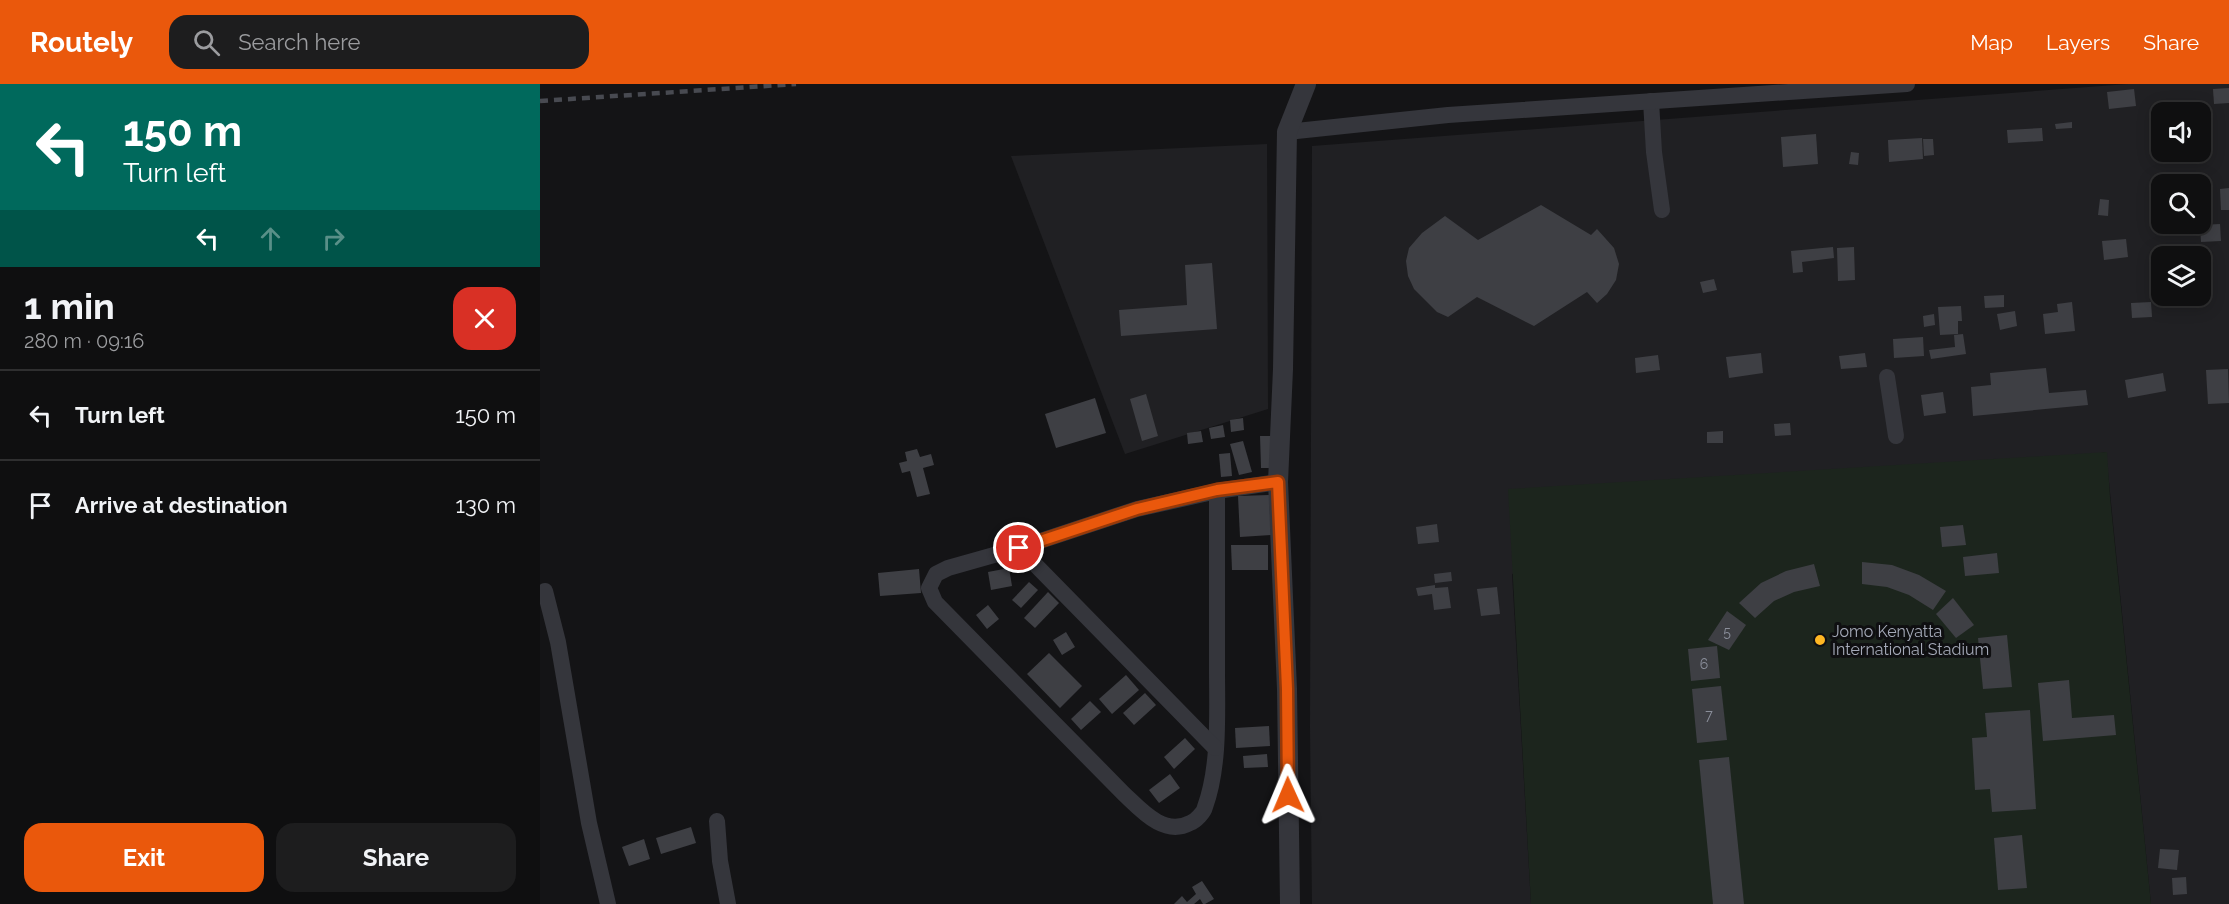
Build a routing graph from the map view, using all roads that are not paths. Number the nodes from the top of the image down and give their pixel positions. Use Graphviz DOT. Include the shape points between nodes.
graph roads {
  1 [pos="1306,84"];
  2 [pos="1907,84"];
  3 [pos="1651,101"];
  4 [pos="1287,132"];
  5 [pos="1662,210"];
  6 [pos="1887,377"];
  7 [pos="1896,436"];
  8 [pos="1278,482"];
  9 [pos="1217,490"];
  10 [pos="1019,548"];
  11 [pos="545,591"];
  12 [pos="1215,748"];
  13 [pos="717,821"];
  14 [pos="608,904"];
  15 [pos="728,904"];
  16 [pos="1290,904"];
  1 -- 4 [label="street"];
  2 -- 3 [label="street"];
  3 -- 4 [label="street" via="1448,115"];
  3 -- 5 [label="street"];
  4 -- 8 [label="street"];
  6 -- 7 [label="street"];
  8 -- 9 [label="street"];
  8 -- 16 [label="street" via="1287,689"];
  9 -- 10 [label="street" via="1137,509"];
  9 -- 12 [label="street"];
  10 -- 12 [label="street"];
  10 -- 12 [label="street" via="936,574 929,588 935,603 1151,820 1174,827 1191,823 1205,810"];
  11 -- 14 [label="street"];
  13 -- 15 [label="street"];
}
